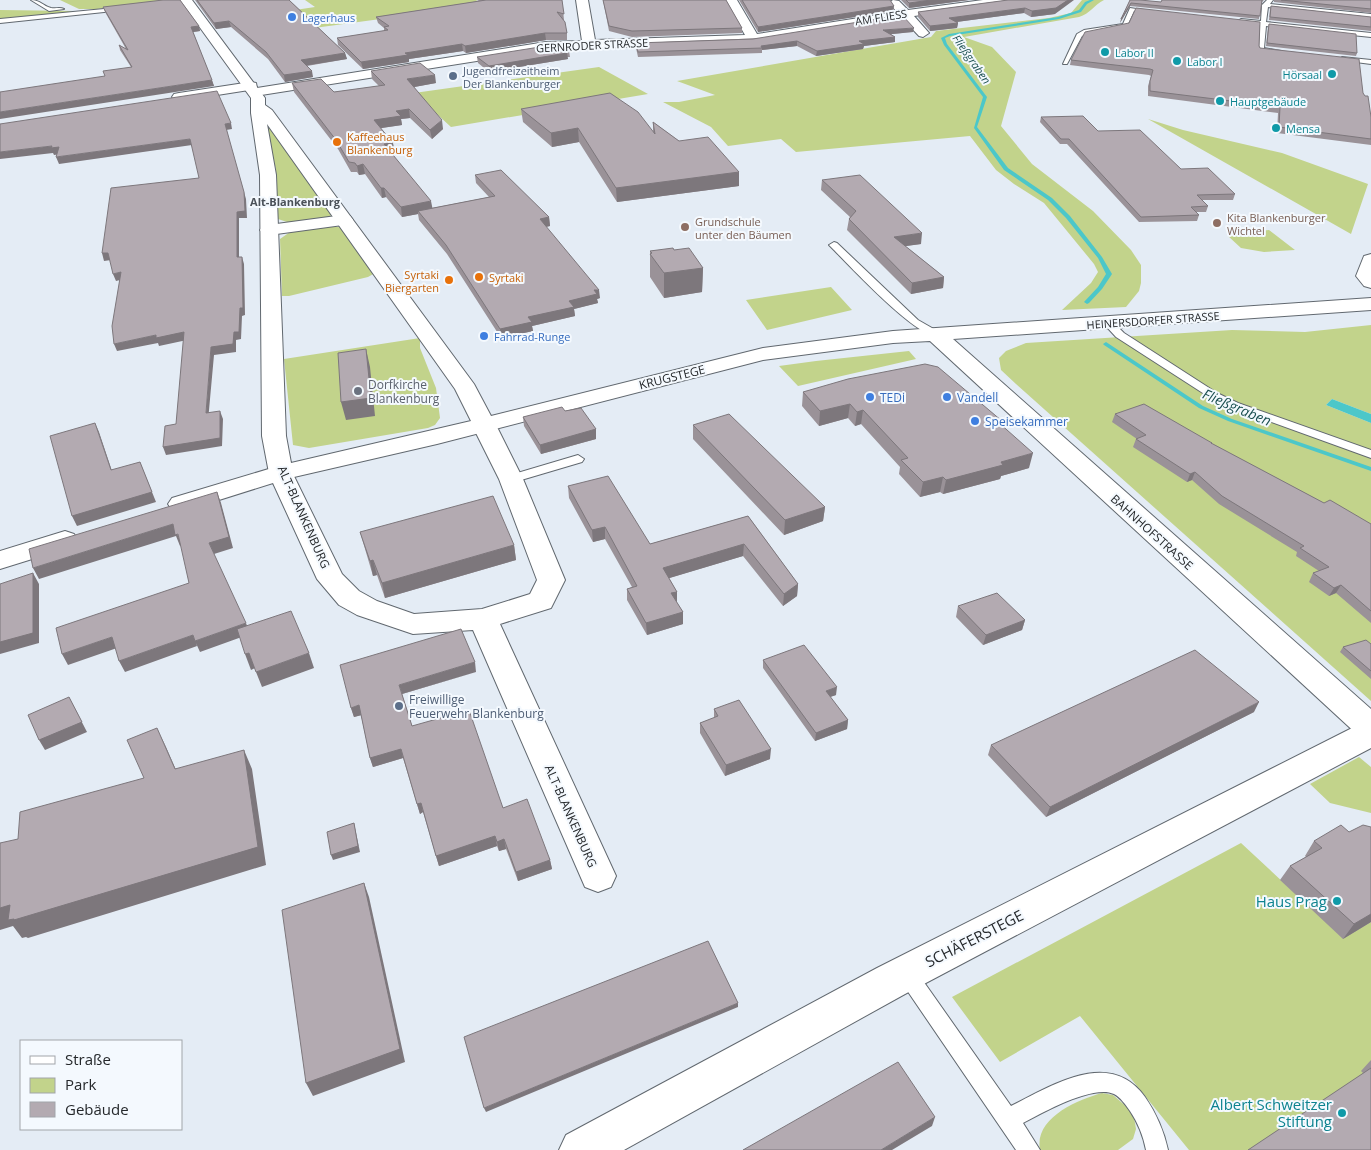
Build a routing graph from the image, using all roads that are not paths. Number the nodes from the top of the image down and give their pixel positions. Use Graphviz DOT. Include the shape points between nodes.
graph roads {
  1 [pos="34,0"];
  2 [pos="582,0"];
  3 [pos="731,0"];
  4 [pos="893,0"];
  5 [pos="1009,0"];
  6 [pos="181,1"];
  7 [pos="1268,2"];
  8 [pos="125,6"];
  9 [pos="134,7"];
  10 [pos="1160,12"];
  11 [pos="905,14"];
  12 [pos="1371,16"];
  13 [pos="1235,20"];
  14 [pos="0,21"];
  15 [pos="1263,23"];
  16 [pos="923,34"];
  17 [pos="1371,35"];
  18 [pos="753,38"];
  19 [pos="588,44"];
  20 [pos="1289,53"];
  21 [pos="1334,58"];
  22 [pos="1371,62"];
  23 [pos="1065,63"];
  24 [pos="255,95"];
  25 [pos="162,100"];
  26 [pos="344,220"];
  27 [pos="269,230"];
  28 [pos="834,245"];
  29 [pos="1371,260"];
  30 [pos="1371,282"];
  31 [pos="1371,304"];
  32 [pos="1109,324"];
  33 [pos="935,334"];
  34 [pos="484,425"];
  35 [pos="1371,454"];
  36 [pos="578,459"];
  37 [pos="281,473"];
  38 [pos="511,479"];
  39 [pos="162,510"];
  40 [pos="87,533"];
  41 [pos="0,560"];
  42 [pos="483,619"];
  43 [pos="1371,728"];
  44 [pos="1371,733"];
  45 [pos="598,876"];
  46 [pos="907,973"];
  47 [pos="1008,1119"];
  48 [pos="581,1150"];
  49 [pos="1030,1150"];
  50 [pos="1157,1150"];
  1 -- 8 [label="lane" via="51,10"];
  2 -- 19 [label="main road"];
  3 -- 18 [label="main road"];
  4 -- 11 [label="main road"];
  5 -- 11 [label="main road, AM FLIESS"];
  6 -- 24 [label="main road, ALT-BLANKENBURG"];
  7 -- 12 [label="lane"];
  7 -- 15 [label="lane"];
  9 -- 14 [label="lane"];
  10 -- 23 [label="lane" via="1132,10 1126,25 1084,32 1079,35"];
  11 -- 16 [label="main road"];
  11 -- 18 [label="main road, AM FLIESS"];
  13 -- 15 [label="lane"];
  15 -- 17 [label="lane"];
  15 -- 20 [label="lane" via="1261,50"];
  18 -- 19 [label="main road, GERNRODER STRASSE"];
  19 -- 24 [label="main road, GERNRODER STRASSE" via="546,46"];
  21 -- 22 [label="lane"];
  24 -- 25 [label="main road, GERNRODER STRASSE"];
  24 -- 26 [label="main road, ALT-BLANKENBURG"];
  24 -- 27 [label="main road, ALT-BLANKENBURG" via="268,175"];
  26 -- 27 [label="main road"];
  26 -- 34 [label="main road, ALT-BLANKENBURG" via="466,389"];
  27 -- 37 [label="main road, ALT-BLANKENBURG" via="274,436"];
  28 -- 33 [label="lane" via="914,322"];
  29 -- 30 [label="main road" via="1366,276"];
  31 -- 32 [label="main road, HEINERSDORFER STRASSE"];
  32 -- 33 [label="main road, HEINERSDORFER STRASSE"];
  32 -- 35 [label="lane" via="1120,336 1213,395"];
  33 -- 34 [label="main road, KRUGSTEGE" via="853,341 763,354"];
  33 -- 43 [label="main road, BAHNHOFSTRASSE"];
  34 -- 37 [label="main road, KRUGSTEGE"];
  34 -- 38 [label="main road, ALT-BLANKENBURG"];
  36 -- 38 [label="lane"];
  37 -- 39 [label="main road, KRUGSTEGE"];
  37 -- 42 [label="main road, ALT-BLANKENBURG" via="332,579 349,598 413,624"];
  38 -- 42 [label="main road, ALT-BLANKENBURG" via="551,580 541,601"];
  40 -- 41 [label="main road"];
  42 -- 45 [label="main road, ALT-BLANKENBURG"];
  44 -- 46 [label="main road, SCHÄFERSTEGE"];
  46 -- 47 [label="lane"];
  46 -- 48 [label="main road, SCHÄFERSTEGE"];
  47 -- 49 [label="lane"];
  47 -- 50 [label="lane" via="1087,1084 1113,1083 1131,1095 1152,1126"];
}
